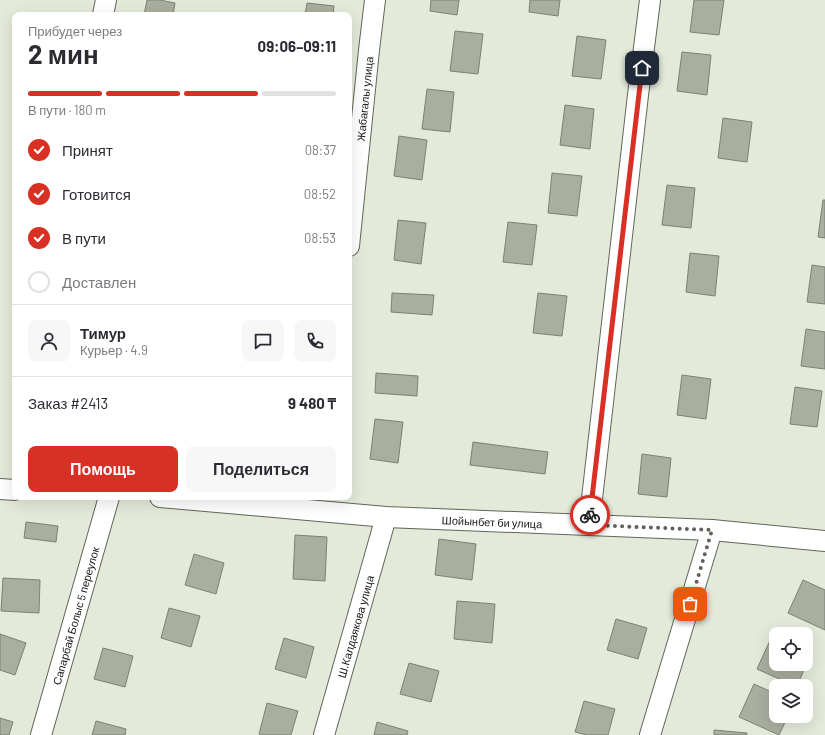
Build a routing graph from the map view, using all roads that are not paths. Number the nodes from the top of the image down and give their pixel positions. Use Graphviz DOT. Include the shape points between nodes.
graph roads {
  1 [pos="106,0"];
  2 [pos="375,0"];
  3 [pos="650,0"];
  4 [pos="104,12"];
  5 [pos="352,217"];
  6 [pos="0,489"];
  7 [pos="12,490"];
  8 [pos="108,500"];
  9 [pos="230,500"];
  10 [pos="323,504"];
  11 [pos="386,517"];
  12 [pos="589,525"];
  13 [pos="712,530"];
  14 [pos="825,541"];
  15 [pos="41,735"];
  16 [pos="324,735"];
  17 [pos="650,735"];
  1 -- 4 [label="street"];
  2 -- 5 [label="street, Жабагалы улица"];
  3 -- 12 [label="street"];
  6 -- 7 [label="street"];
  8 -- 15 [label="street, Сапарбай Болыс 5 переулок"];
  9 -- 10 [label="street, Шойынбет би улица"];
  10 -- 11 [label="street, Шойынбет би улица"];
  11 -- 12 [label="street, Шойынбет би улица"];
  11 -- 16 [label="street, Ш.Калдаякова улица"];
  12 -- 13 [label="street, Шойынбет би улица"];
  13 -- 14 [label="street, Шойынбет би улица"];
  13 -- 17 [label="street"];
}
